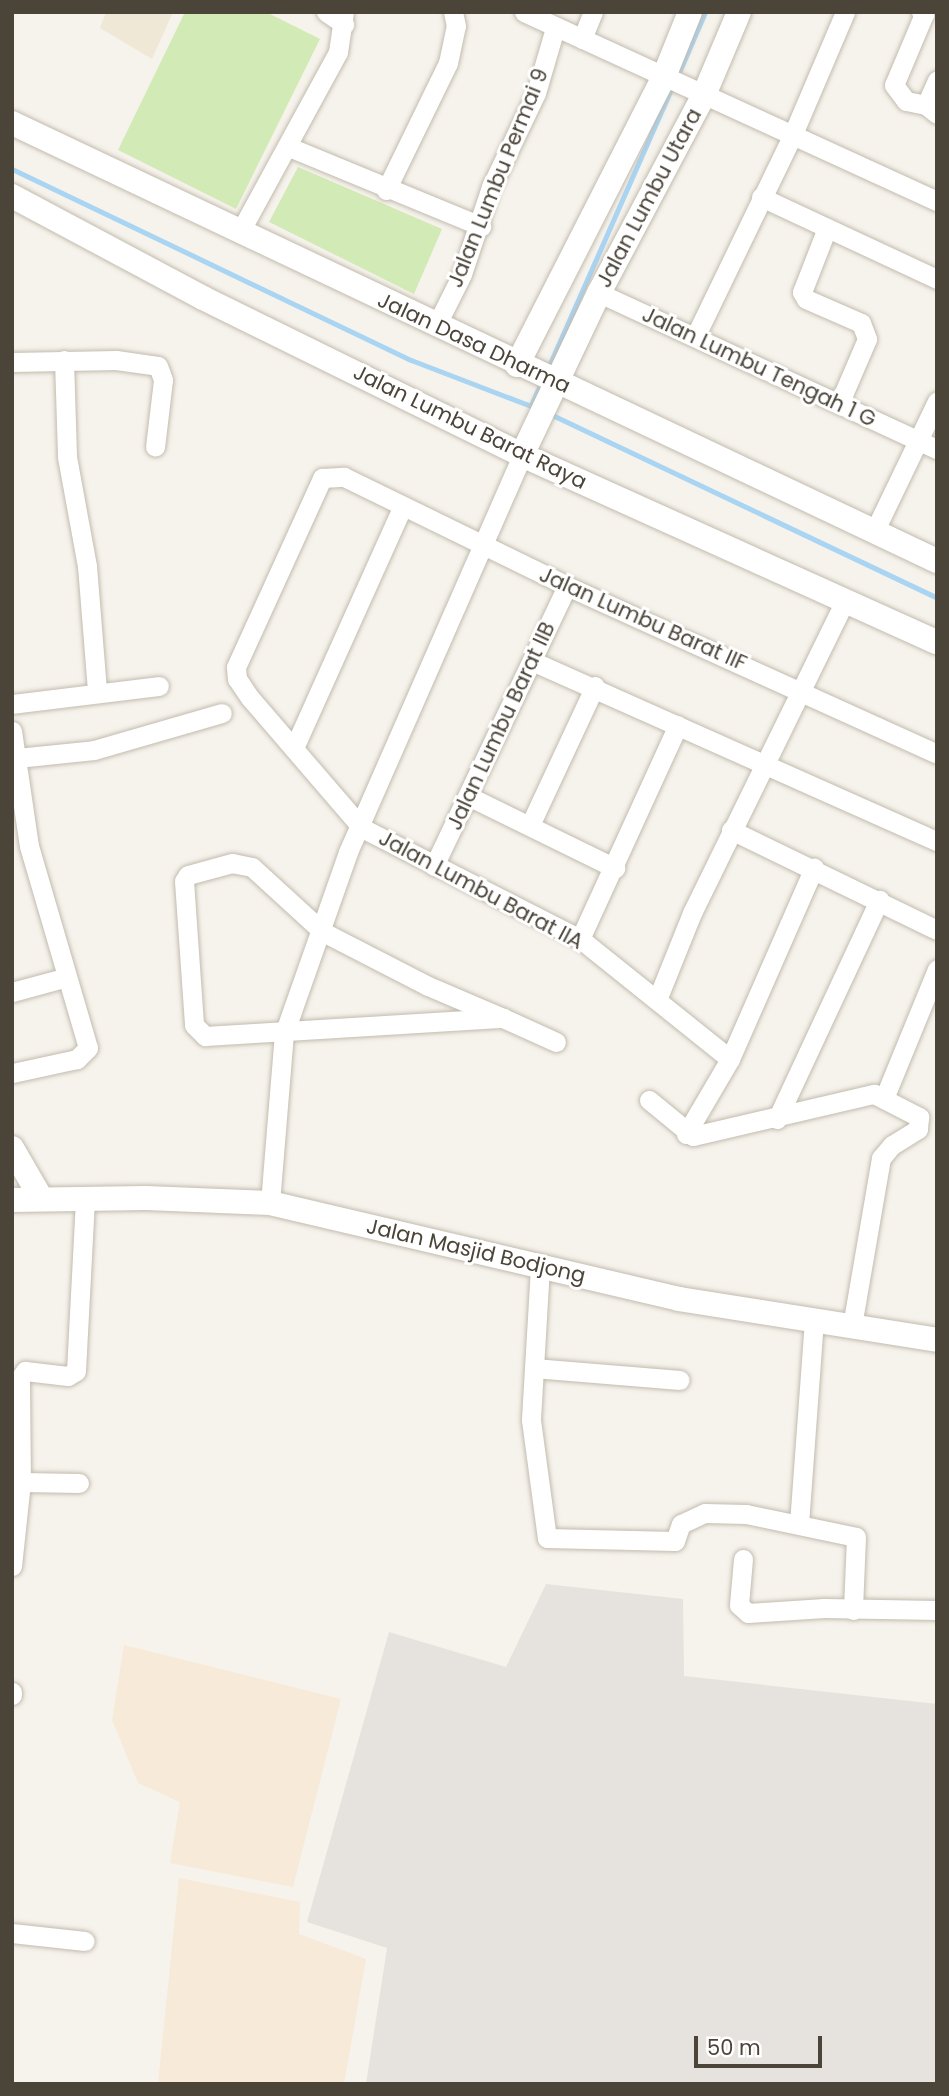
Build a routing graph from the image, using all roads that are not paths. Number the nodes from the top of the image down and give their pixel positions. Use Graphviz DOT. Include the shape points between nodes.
graph roads {
  1 [pos="326,12"];
  2 [pos="453,12"];
  3 [pos="523,12"];
  4 [pos="593,12"];
  5 [pos="690,12"];
  6 [pos="739,12"];
  7 [pos="845,12"];
  8 [pos="928,16"];
  9 [pos="344,18"];
  10 [pos="555,28"];
  11 [pos="582,39"];
  12 [pos="937,80"];
  13 [pos="667,81"];
  14 [pos="699,93"];
  15 [pos="931,110"];
  16 [pos="12,123"];
  17 [pos="793,134"];
  18 [pos="289,147"];
  19 [pos="386,190"];
  20 [pos="12,196"];
  21 [pos="761,197"];
  22 [pos="937,201"];
  23 [pos="481,226"];
  24 [pos="827,228"];
  25 [pos="241,230"];
  26 [pos="937,279"];
  27 [pos="599,292"];
  28 [pos="436,326"];
  29 [pos="695,337"];
  30 [pos="64,360"];
  31 [pos="12,362"];
  32 [pos="541,379"];
  33 [pos="937,401"];
  34 [pos="839,404"];
  35 [pos="918,441"];
  36 [pos="155,447"];
  37 [pos="525,449"];
  38 [pos="937,449"];
  39 [pos="402,506"];
  40 [pos="874,532"];
  41 [pos="484,543"];
  42 [pos="937,561"];
  43 [pos="568,586"];
  44 [pos="844,603"];
  45 [pos="937,642"];
  46 [pos="532,661"];
  47 [pos="159,686"];
  48 [pos="595,686"];
  49 [pos="97,690"];
  50 [pos="804,690"];
  51 [pos="12,704"];
  52 [pos="222,713"];
  53 [pos="678,725"];
  54 [pos="12,731"];
  55 [pos="294,748"];
  56 [pos="937,754"];
  57 [pos="17,758"];
  58 [pos="765,763"];
  59 [pos="468,796"];
  60 [pos="531,823"];
  61 [pos="362,828"];
  62 [pos="731,830"];
  63 [pos="937,841"];
  64 [pos="435,866"];
  65 [pos="615,868"];
  66 [pos="814,868"];
  67 [pos="879,900"];
  68 [pos="937,930"];
  69 [pos="323,932"];
  70 [pos="580,939"];
  71 [pos="937,969"];
  72 [pos="64,978"];
  73 [pos="12,992"];
  74 [pos="657,1000"];
  75 [pos="503,1018"];
  76 [pos="284,1034"];
  77 [pos="556,1042"];
  78 [pos="730,1059"];
  79 [pos="12,1073"];
  80 [pos="885,1096"];
  81 [pos="649,1100"];
  82 [pos="778,1119"];
  83 [pos="686,1134"];
  84 [pos="12,1148"];
  85 [pos="41,1198"];
  86 [pos="85,1199"];
  87 [pos="12,1200"];
  88 [pos="270,1203"];
  89 [pos="540,1267"];
  90 [pos="814,1321"];
  91 [pos="852,1326"];
  92 [pos="937,1340"];
  93 [pos="534,1368"];
  94 [pos="680,1380"];
  95 [pos="21,1482"];
  96 [pos="79,1483"];
  97 [pos="799,1524"];
  98 [pos="743,1559"];
  99 [pos="12,1566"];
  100 [pos="853,1609"];
  101 [pos="937,1610"];
  102 [pos="12,1933"];
  103 [pos="85,1941"];
  1 -- 9 [label="street"];
  2 -- 19 [label="street" via="456,26 448,63"];
  3 -- 10 [label="street"];
  4 -- 11 [label="street"];
  5 -- 13 [label="street, Jalan Lumbu Utara"];
  6 -- 14 [label="street, Jalan Lumbu Utara"];
  7 -- 17 [label="street"];
  8 -- 15 [label="street" via="894,79 906,101"];
  9 -- 18 [label="street" via="338,52"];
  10 -- 11 [label="street"];
  10 -- 23 [label="street, Jalan Lumbu Permai 9" via="536,93 491,187"];
  11 -- 13 [label="street"];
  12 -- 15 [label="street"];
  13 -- 14 [label="street"];
  13 -- 32 [label="street, Jalan Lumbu Utara"];
  14 -- 17 [label="street"];
  14 -- 27 [label="street, Jalan Lumbu Utara"];
  16 -- 25 [label="street, Jalan Dasa Dharma"];
  17 -- 21 [label="street"];
  17 -- 22 [label="street"];
  18 -- 19 [label="street"];
  18 -- 25 [label="street"];
  19 -- 23 [label="street"];
  20 -- 37 [label="street, Jalan Lumbu Barat Raya" via="204,298"];
  21 -- 24 [label="street"];
  21 -- 29 [label="street"];
  23 -- 28 [label="street, Jalan Lumbu Permai 9"];
  24 -- 26 [label="street"];
  24 -- 34 [label="street" via="802,292 806,299 861,323 867,339"];
  25 -- 28 [label="street, Jalan Dasa Dharma"];
  27 -- 29 [label="street, Jalan Lumbu Tengah 1 G"];
  27 -- 32 [label="street, Jalan Lumbu Utara"];
  28 -- 32 [label="street, Jalan Dasa Dharma"];
  29 -- 34 [label="street, Jalan Lumbu Tengah 1 G"];
  30 -- 31 [label="street"];
  30 -- 36 [label="street" via="158,366 163,380"];
  30 -- 49 [label="street" via="67,457 87,566"];
  32 -- 37 [label="street"];
  32 -- 40 [label="street, Jalan Dasa Dharma"];
  33 -- 35 [label="street"];
  34 -- 35 [label="street, Jalan Lumbu Tengah 1 G"];
  35 -- 38 [label="street, Jalan Lumbu Tengah 1 G"];
  35 -- 40 [label="street"];
  37 -- 41 [label="street"];
  37 -- 44 [label="street, Jalan Lumbu Barat Raya"];
  39 -- 41 [label="street, Jalan Lumbu Barat IIF"];
  39 -- 55 [label="street"];
  39 -- 55 [label="street, Jalan Lumbu Barat IIF" via="344,477 322,478 236,673 250,698"];
  40 -- 42 [label="street, Jalan Dasa Dharma"];
  41 -- 43 [label="street, Jalan Lumbu Barat IIF"];
  41 -- 61 [label="street"];
  43 -- 46 [label="street, Jalan Lumbu Barat IIB"];
  43 -- 50 [label="street, Jalan Lumbu Barat IIF"];
  44 -- 45 [label="street, Jalan Lumbu Barat Raya"];
  44 -- 50 [label="street"];
  46 -- 48 [label="street"];
  46 -- 59 [label="street, Jalan Lumbu Barat IIB"];
  47 -- 49 [label="street"];
  48 -- 53 [label="street"];
  48 -- 60 [label="street"];
  49 -- 51 [label="street"];
  50 -- 56 [label="street, Jalan Lumbu Barat IIF"];
  50 -- 58 [label="street"];
  52 -- 57 [label="street" via="94,750"];
  53 -- 58 [label="street"];
  53 -- 65 [label="street"];
  54 -- 57 [label="street"];
  55 -- 61 [label="street"];
  57 -- 72 [label="street" via="29,846"];
  58 -- 62 [label="street"];
  58 -- 63 [label="street"];
  59 -- 60 [label="street"];
  59 -- 64 [label="street, Jalan Lumbu Barat IIB"];
  60 -- 65 [label="street"];
  61 -- 64 [label="street, Jalan Lumbu Barat IIA"];
  61 -- 69 [label="street" via="348,852"];
  62 -- 66 [label="street"];
  62 -- 74 [label="street"];
  64 -- 70 [label="street, Jalan Lumbu Barat IIA"];
  65 -- 70 [label="street"];
  66 -- 67 [label="street"];
  66 -- 78 [label="street"];
  67 -- 68 [label="street"];
  67 -- 82 [label="street"];
  69 -- 75 [label="street"];
  69 -- 76 [label="street"];
  69 -- 76 [label="street" via="251,867 232,863 188,875 181,887 194,1025 205,1036"];
  70 -- 74 [label="street, Jalan Lumbu Barat IIA"];
  71 -- 80 [label="street"];
  72 -- 73 [label="street"];
  72 -- 79 [label="street" via="87,1039 84,1055"];
  74 -- 78 [label="street, Jalan Lumbu Barat IIA"];
  75 -- 76 [label="street"];
  75 -- 77 [label="street"];
  76 -- 88 [label="street"];
  78 -- 83 [label="street"];
  80 -- 82 [label="street" via="874,1094"];
  80 -- 91 [label="street" via="915,1112 921,1123 881,1158"];
  81 -- 83 [label="street"];
  82 -- 83 [label="street" via="699,1136"];
  84 -- 85 [label="street"];
  85 -- 86 [label="street, Jalan Masjid Bodjong"];
  85 -- 87 [label="street, Jalan Masjid Bodjong"];
  86 -- 88 [label="street, Jalan Masjid Bodjong"];
  86 -- 95 [label="street" via="77,1367 68,1376 21,1374"];
  88 -- 89 [label="street, Jalan Masjid Bodjong"];
  89 -- 90 [label="street, Jalan Masjid Bodjong" via="679,1300"];
  89 -- 93 [label="street"];
  90 -- 91 [label="street, Jalan Masjid Bodjong"];
  90 -- 97 [label="street"];
  91 -- 92 [label="street, Jalan Masjid Bodjong"];
  93 -- 94 [label="street"];
  93 -- 97 [label="street" via="532,1438 544,1534 549,1540 675,1541 681,1524 705,1513"];
  95 -- 96 [label="street"];
  95 -- 99 [label="street"];
  97 -- 100 [label="street" via="856,1536"];
  98 -- 100 [label="street" via="739,1605 745,1612"];
  100 -- 101 [label="street"];
  102 -- 103 [label="street"];
}
